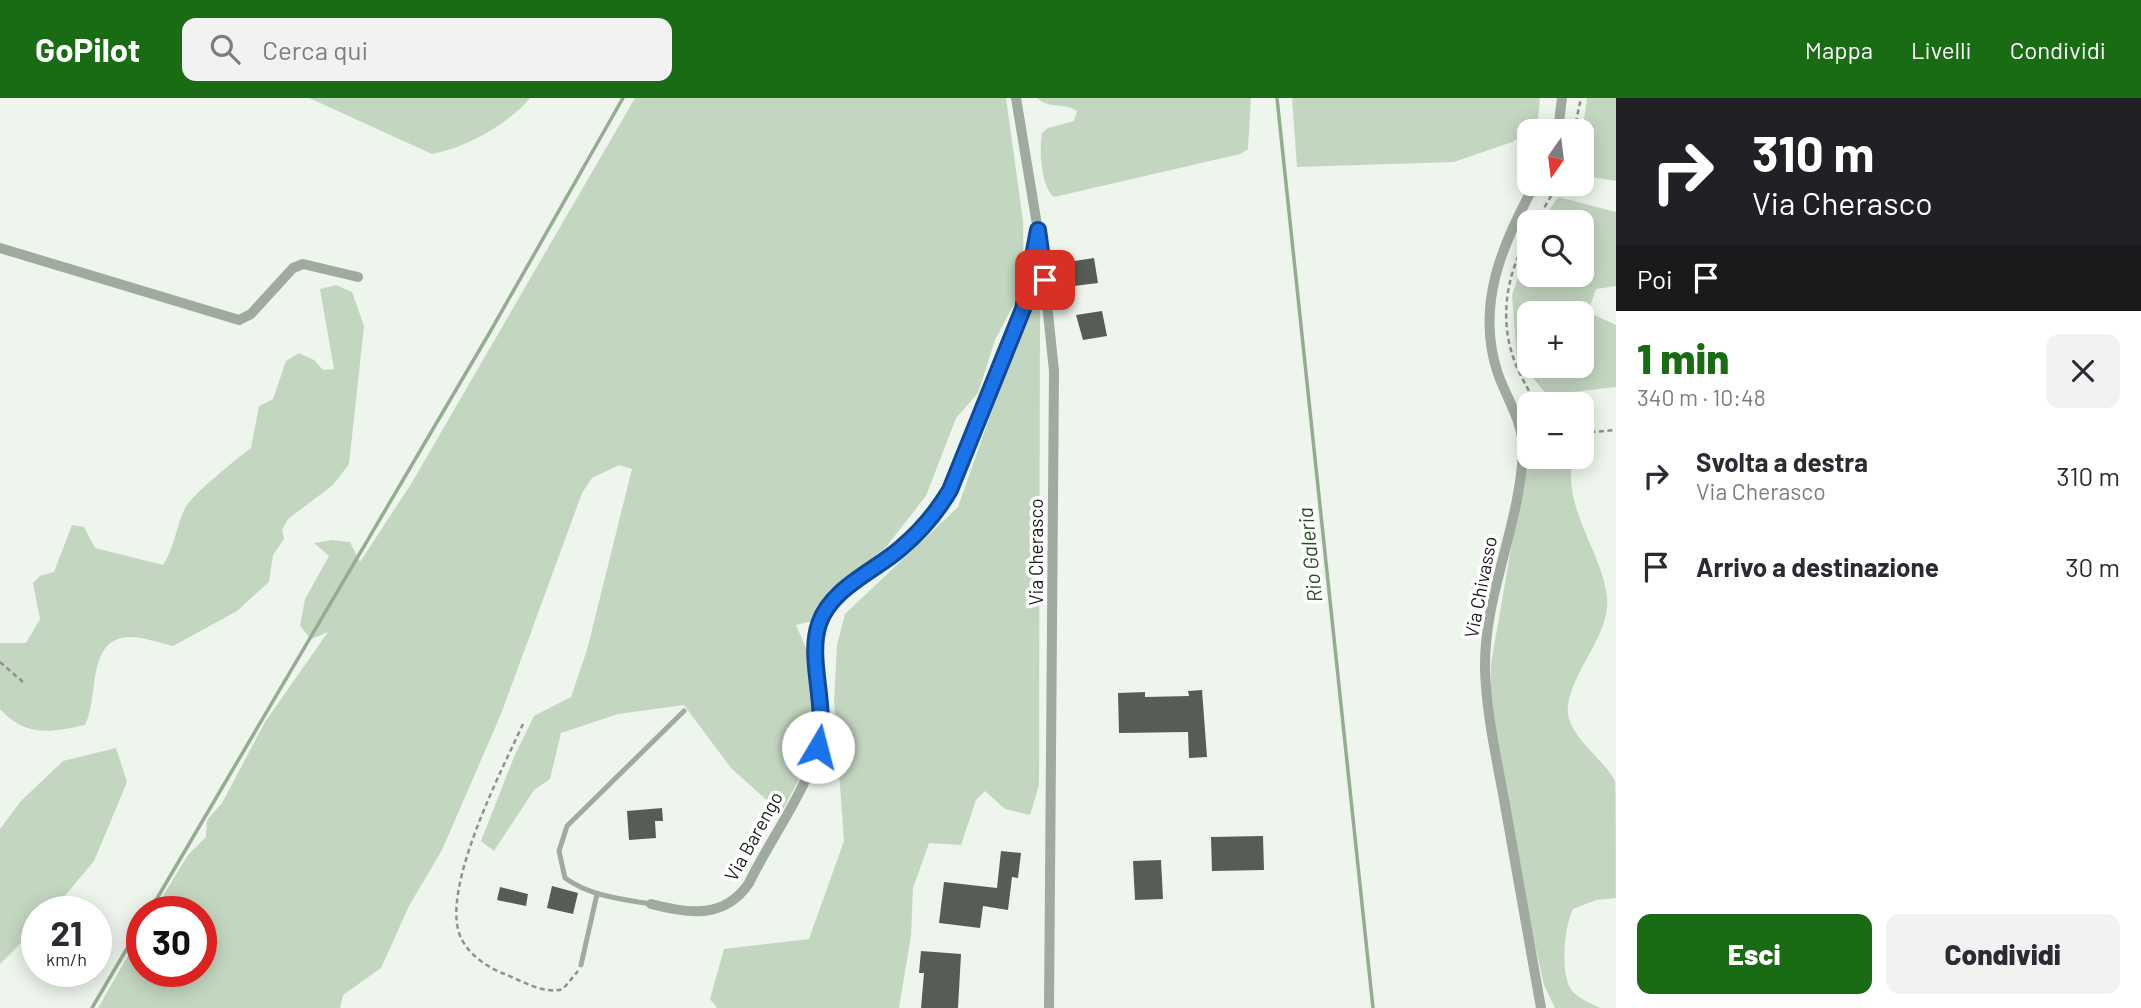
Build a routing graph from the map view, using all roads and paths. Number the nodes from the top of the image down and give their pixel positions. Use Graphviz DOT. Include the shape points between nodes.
graph roads {
  1 [pos="1016,98"];
  2 [pos="1562,98"];
  3 [pos="1581,98"];
  4 [pos="1559,119"];
  5 [pos="1577,119"];
  6 [pos="1530,196"];
  7 [pos="1038,230"];
  8 [pos="0,248"];
  9 [pos="1517,260"];
  10 [pos="358,277"];
  11 [pos="1529,392"];
  12 [pos="1616,430"];
  13 [pos="1594,432"];
  14 [pos="0,662"];
  15 [pos="23,682"];
  16 [pos="684,711"];
  17 [pos="523,724"];
  18 [pos="597,894"];
  19 [pos="652,905"];
  20 [pos="581,965"];
  21 [pos="1049,1008"];
  22 [pos="1541,1008"];
  1 -- 7 [label="street, Via Cherasco"];
  2 -- 4 [label="street"];
  3 -- 5 [label="path"];
  6 -- 22 [label="street, Via Chivasso" via="1499,263 1488,314 1492,354 1518,420 1523,446 1487,628 1485,669 1494,747"];
  7 -- 19 [label="street, Via Barengo" via="1023,309 950,490 916,534 848,587 822,615 816,635 823,720 818,747 749,883 736,900 716,910"];
  7 -- 21 [label="street, Via Cherasco" via="1054,371"];
  8 -- 10 [label="street" via="239,320 251,314 293,268 303,264"];
  9 -- 11 [label="path" via="1505,307 1508,345"];
  12 -- 13 [label="path"];
  14 -- 15 [label="path"];
  16 -- 18 [label="lane" via="567,826 559,851 565,878"];
  17 -- 20 [label="path" via="485,807 455,897 461,939 487,967 547,991 563,989"];
  18 -- 19 [label="lane"];
  18 -- 20 [label="lane"];
}
